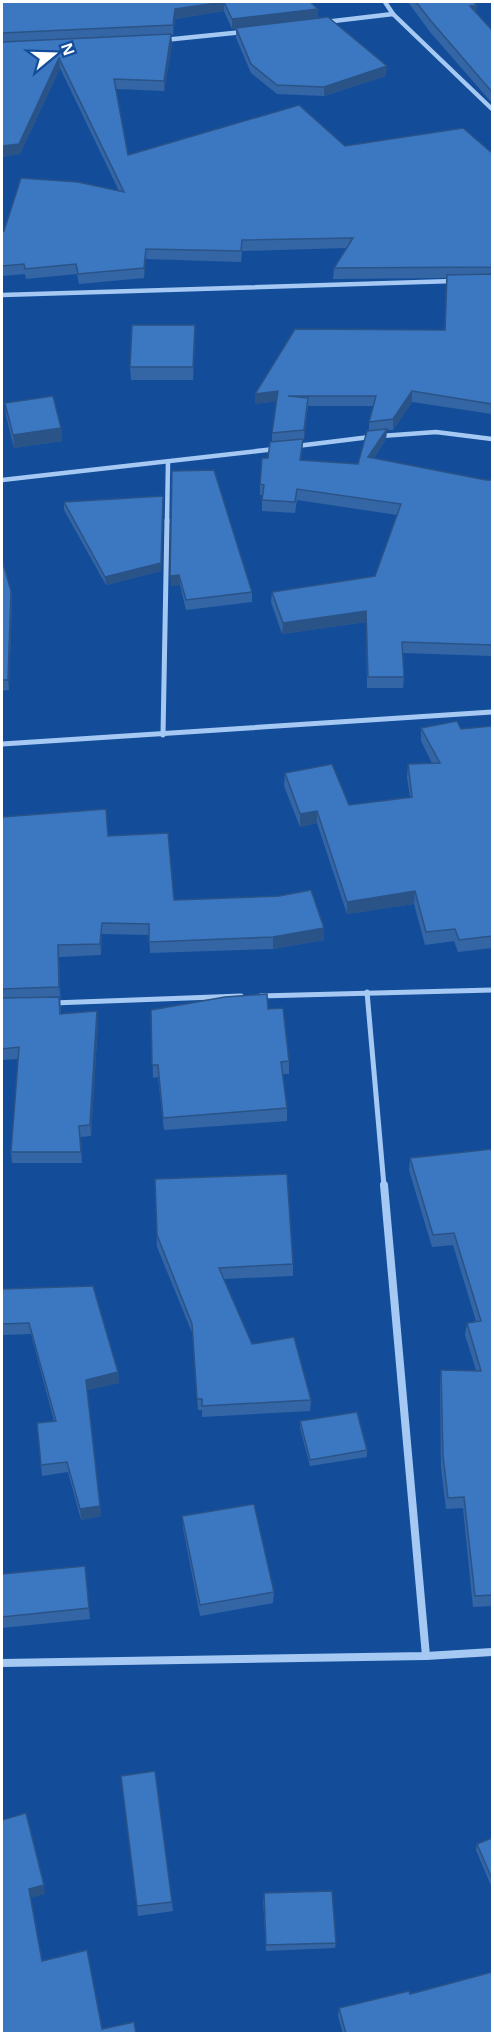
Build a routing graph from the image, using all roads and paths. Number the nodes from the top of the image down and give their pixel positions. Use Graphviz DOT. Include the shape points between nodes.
graph roads {
  1 [pos="385,2"];
  2 [pos="393,14"];
  3 [pos="323,22"];
  4 [pos="253,31"];
  5 [pos="160,40"];
  6 [pos="492,109"];
  7 [pos="457,281"];
  8 [pos="2,295"];
  9 [pos="492,439"];
  10 [pos="168,462"];
  11 [pos="2,480"];
  12 [pos="492,712"];
  13 [pos="163,735"];
  14 [pos="2,744"];
  15 [pos="492,990"];
  16 [pos="367,992"];
  17 [pos="49,1003"];
  18 [pos="492,1652"];
  19 [pos="426,1656"];
  20 [pos="2,1663"];
  1 -- 2 [label="street"];
  2 -- 3 [label="street"];
  2 -- 6 [label="street"];
  4 -- 5 [label="street"];
  7 -- 8 [label="street"];
  9 -- 10 [label="street" via="428,430"];
  10 -- 11 [label="street"];
  10 -- 13 [label="street"];
  12 -- 13 [label="street"];
  13 -- 14 [label="street"];
  15 -- 16 [label="street"];
  16 -- 17 [label="street"];
  16 -- 19 [label="street"];
  18 -- 19 [label="street"];
  19 -- 20 [label="street"];
}
